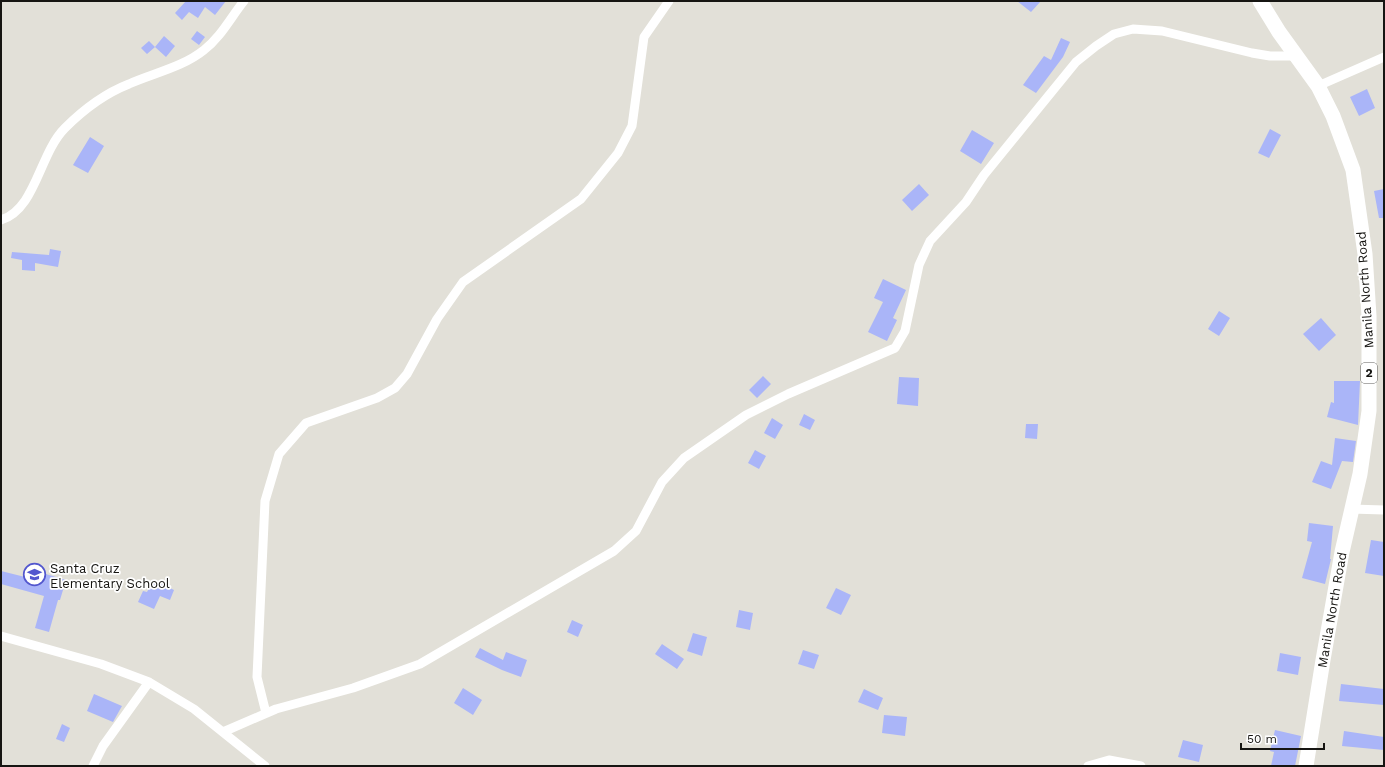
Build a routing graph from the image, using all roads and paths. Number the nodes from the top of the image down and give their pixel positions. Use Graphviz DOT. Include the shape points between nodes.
graph roads {
  1 [pos="244,1"];
  2 [pos="669,1"];
  3 [pos="1260,1"];
  4 [pos="1296,56"];
  5 [pos="1384,57"];
  6 [pos="1318,86"];
  7 [pos="1,220"];
  8 [pos="1351,509"];
  9 [pos="1384,510"];
  10 [pos="1,636"];
  11 [pos="149,682"];
  12 [pos="266,713"];
  13 [pos="223,732"];
  14 [pos="93,766"];
  15 [pos="265,766"];
  16 [pos="1088,766"];
  17 [pos="1141,766"];
  18 [pos="1306,766"];
  1 -- 7 [label="street" via="204,50 106,96 65,128 48,151 31,193 20,208"];
  2 -- 12 [label="street" via="644,37 632,126 618,153 581,199 463,282 436,319 407,374 395,388 377,398 306,423 279,454 265,501 257,677"];
  3 -- 4 [label="highway, Manila North Road / 2"];
  4 -- 6 [label="highway, Manila North Road / 2"];
  4 -- 12 [label="street" via="1252,53 1162,31 1133,29 1114,34 1076,62 966,202 930,241 919,265 905,332 895,348 746,415 684,458 662,482 636,531 614,551 420,664 353,688 276,708"];
  5 -- 6 [label="street"];
  6 -- 8 [label="highway, Manila North Road / 2" via="1333,116 1353,170 1365,254 1369,316 1369,411 1360,474"];
  8 -- 9 [label="street"];
  8 -- 18 [label="highway, Manila North Road / 2"];
  10 -- 11 [label="street" via="101,664"];
  11 -- 13 [label="street" via="194,709"];
  11 -- 14 [label="street" via="103,746"];
  12 -- 13 [label="street"];
  13 -- 15 [label="street"];
  16 -- 17 [label="street" via="1109,760"];
}
